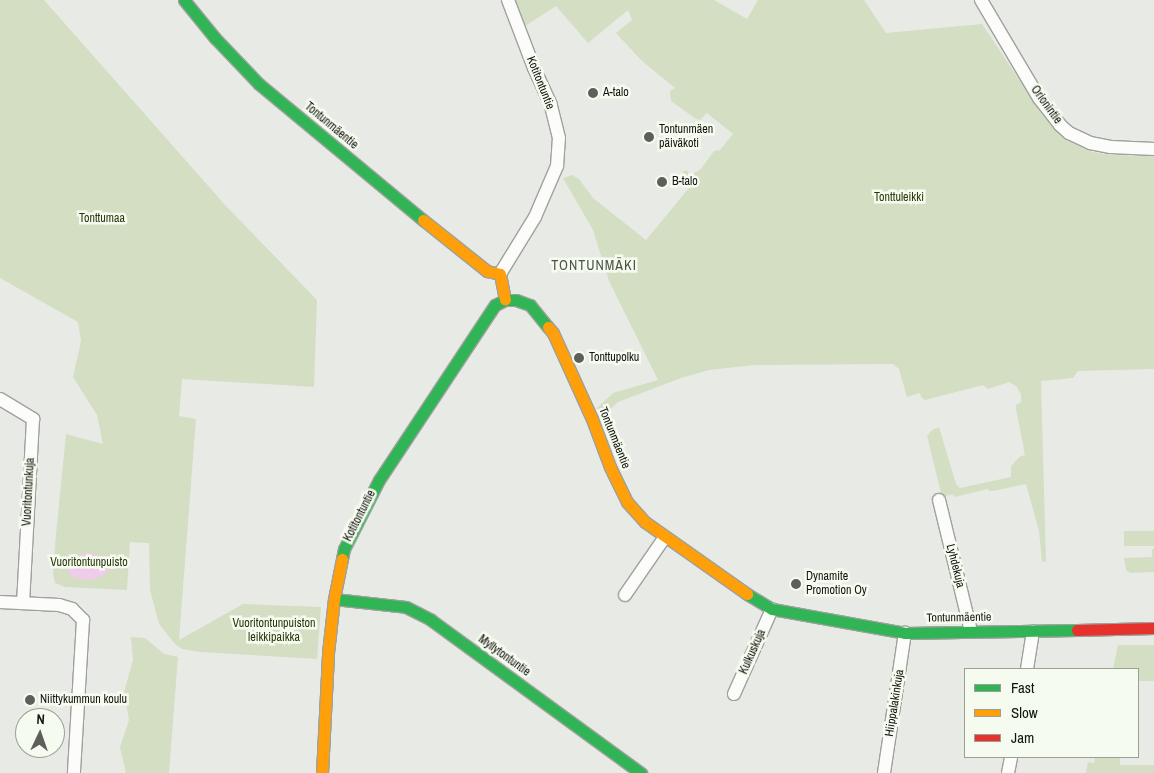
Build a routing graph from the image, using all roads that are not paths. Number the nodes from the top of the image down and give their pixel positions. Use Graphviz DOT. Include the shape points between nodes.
graph roads {
  1 [pos="184,0"];
  2 [pos="508,0"];
  3 [pos="982,0"];
  4 [pos="1154,149"];
  5 [pos="500,274"];
  6 [pos="505,300"];
  7 [pos="0,399"];
  8 [pos="939,500"];
  9 [pos="665,537"];
  10 [pos="624,595"];
  11 [pos="334,599"];
  12 [pos="0,602"];
  13 [pos="22,603"];
  14 [pos="772,609"];
  15 [pos="1154,628"];
  16 [pos="971,631"];
  17 [pos="1033,631"];
  18 [pos="904,633"];
  19 [pos="1027,668"];
  20 [pos="734,694"];
  21 [pos="1011,758"];
  22 [pos="74,773"];
  23 [pos="322,773"];
  24 [pos="641,773"];
  25 [pos="884,773"];
  26 [pos="1008,773"];
  1 -- 5 [label="street, Tontunmäentie" via="259,84 468,257 487,270"];
  2 -- 5 [label="street, Kotitontuntie" via="551,105 559,138 557,166 535,217"];
  3 -- 4 [label="street, Orionintie" via="1039,98 1069,133 1090,143 1110,147"];
  5 -- 6 [label="street"];
  6 -- 9 [label="street, Tontunmäentie" via="530,305 553,333 627,502 645,522"];
  6 -- 11 [label="street, Kotitontuntie" via="490,312 374,488 344,549"];
  7 -- 13 [label="street, Vuoritontunkuja" via="33,419"];
  8 -- 16 [label="street, Lyhdekuja"];
  9 -- 10 [label="street"];
  9 -- 14 [label="street, Tontunmäentie" via="753,600"];
  11 -- 23 [label="street, Kotitontuntie"];
  11 -- 24 [label="street, Myllytontuntie" via="406,607 430,620"];
  12 -- 13 [label="street"];
  13 -- 22 [label="street" via="59,605 72,609 83,620"];
  14 -- 18 [label="street, Tontunmäentie"];
  14 -- 20 [label="street, Kulkuskuja"];
  15 -- 17 [label="street, Tontunmäentie"];
  16 -- 17 [label="street, Tontunmäentie"];
  16 -- 18 [label="street, Tontunmäentie"];
  17 -- 19 [label="street"];
  18 -- 25 [label="street, Hiippalakinkuja"];
  21 -- 26 [label="street"];
}
